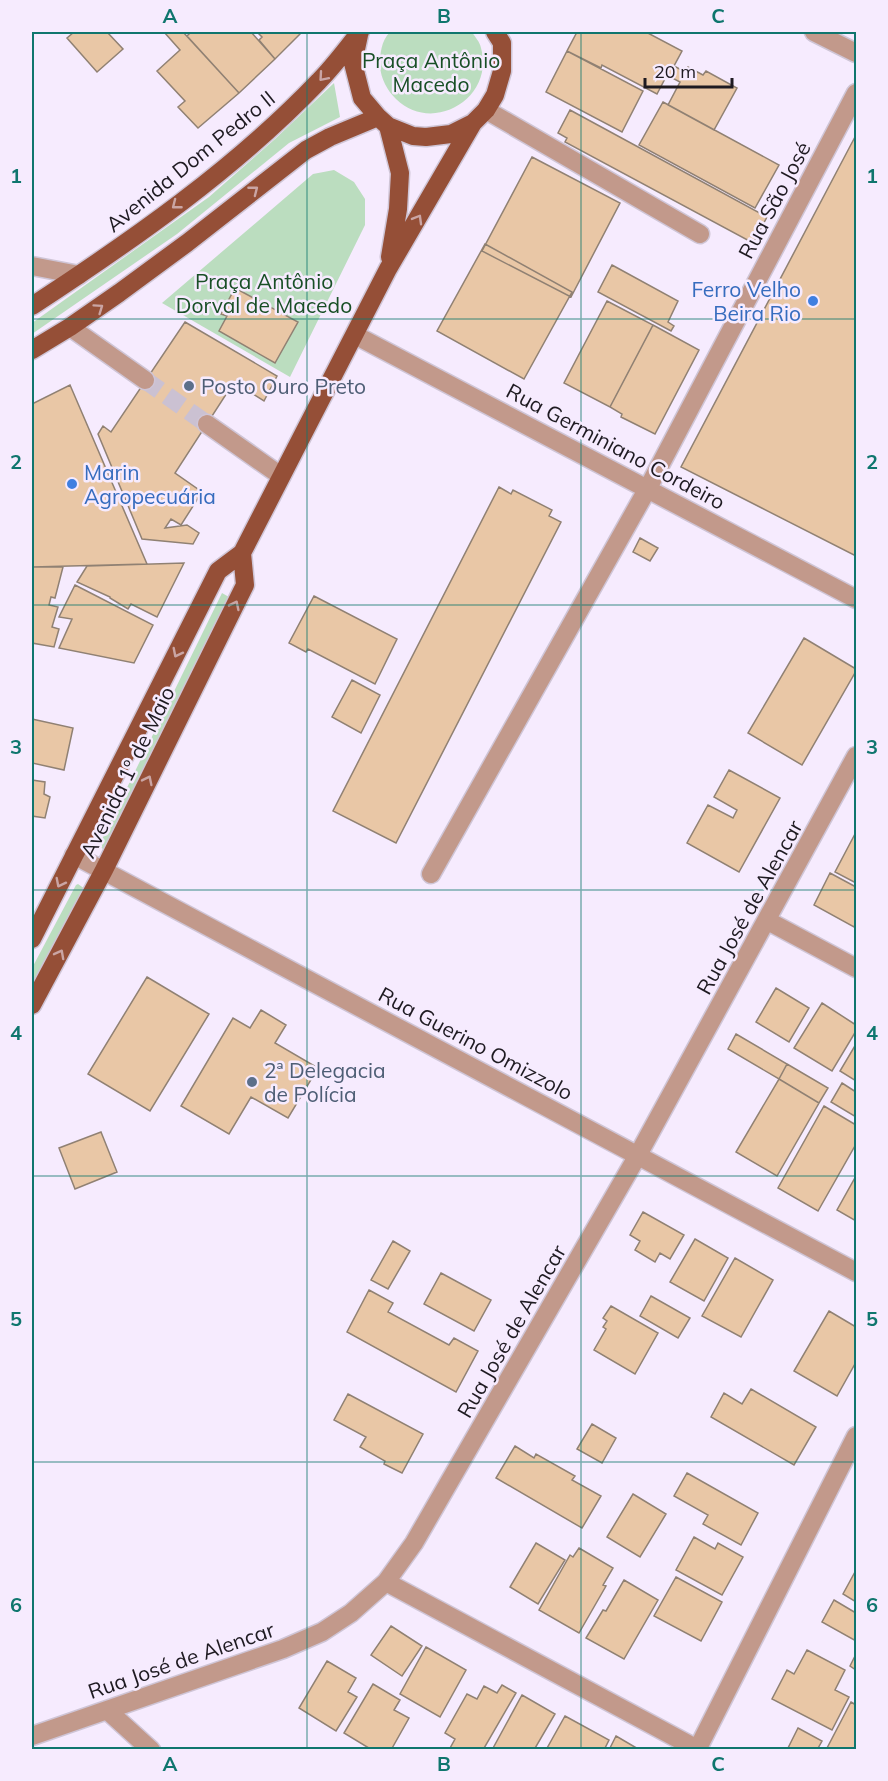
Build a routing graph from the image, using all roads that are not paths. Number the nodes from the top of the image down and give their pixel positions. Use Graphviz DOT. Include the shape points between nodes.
graph roads {
  1 [pos="360,32"];
  2 [pos="814,32"];
  3 [pos="501,35"];
  4 [pos="856,53"];
  5 [pos="856,93"];
  6 [pos="486,110"];
  7 [pos="383,122"];
  8 [pos="473,123"];
  9 [pos="700,234"];
  10 [pos="32,266"];
  11 [pos="388,269"];
  12 [pos="79,275"];
  13 [pos="32,306"];
  14 [pos="70,327"];
  15 [pos="355,334"];
  16 [pos="32,350"];
  17 [pos="146,380"];
  18 [pos="207,424"];
  19 [pos="281,476"];
  20 [pos="648,488"];
  21 [pos="242,553"];
  22 [pos="856,598"];
  23 [pos="856,756"];
  24 [pos="74,855"];
  25 [pos="104,870"];
  26 [pos="431,874"];
  27 [pos="768,921"];
  28 [pos="32,939"];
  29 [pos="856,968"];
  30 [pos="32,1005"];
  31 [pos="638,1155"];
  32 [pos="856,1272"];
  33 [pos="856,1436"];
  34 [pos="386,1582"];
  35 [pos="107,1710"];
  36 [pos="32,1736"];
  37 [pos="151,1749"];
  38 [pos="698,1749"];
  1 -- 7 [label="main road" via="353,63 362,98"];
  1 -- 12 [label="main road, Avenida Dom Pedro II, one-way" via="321,80 266,131 140,233"];
  2 -- 4 [label="street"];
  3 -- 6 [label="main road" via="502,70 495,96"];
  5 -- 20 [label="street, Rua São José"];
  6 -- 8 [label="main road"];
  6 -- 9 [label="street"];
  7 -- 8 [label="main road" via="413,136 426,137 451,134"];
  7 -- 11 [label="main road, Avenida 1º de Maio" via="400,173"];
  14 -- 7 [label="main road, one-way" via="306,150 330,137"];
  11 -- 8 [label="main road, Avenida 1º de Maio, one-way"];
  10 -- 12 [label="street"];
  11 -- 15 [label="main road, Avenida 1º de Maio"];
  12 -- 13 [label="main road, Avenida Dom Pedro II"];
  14 -- 16 [label="main road"];
  14 -- 17 [label="street"];
  15 -- 19 [label="main road, Avenida 1º de Maio"];
  15 -- 20 [label="street, Rua Germiniano Cordeiro"];
  18 -- 19 [label="street"];
  19 -- 21 [label="main road, Avenida 1º de Maio"];
  20 -- 22 [label="street, Rua Germiniano Cordeiro"];
  20 -- 26 [label="street, Rua São José"];
  21 -- 24 [label="main road, Avenida 1º de Maio, one-way" via="218,572"];
  25 -- 21 [label="main road, Avenida 1º de Maio, one-way" via="245,585"];
  23 -- 27 [label="street, Rua José de Alencar"];
  24 -- 25 [label="street, Rua Guerino Omizzolo"];
  24 -- 28 [label="main road, Avenida 1º de Maio, one-way"];
  30 -- 25 [label="main road, Avenida 1º de Maio, one-way"];
  25 -- 31 [label="street, Rua Guerino Omizzolo"];
  27 -- 29 [label="street"];
  27 -- 31 [label="street, Rua José de Alencar"];
  31 -- 32 [label="street, Rua Guerino Omizzolo"];
  31 -- 34 [label="street, Rua José de Alencar" via="414,1543"];
  33 -- 38 [label="street"];
  34 -- 35 [label="street, Rua José de Alencar" via="322,1632"];
  34 -- 38 [label="street"];
  35 -- 36 [label="street, Rua José de Alencar"];
  35 -- 37 [label="street"];
}
